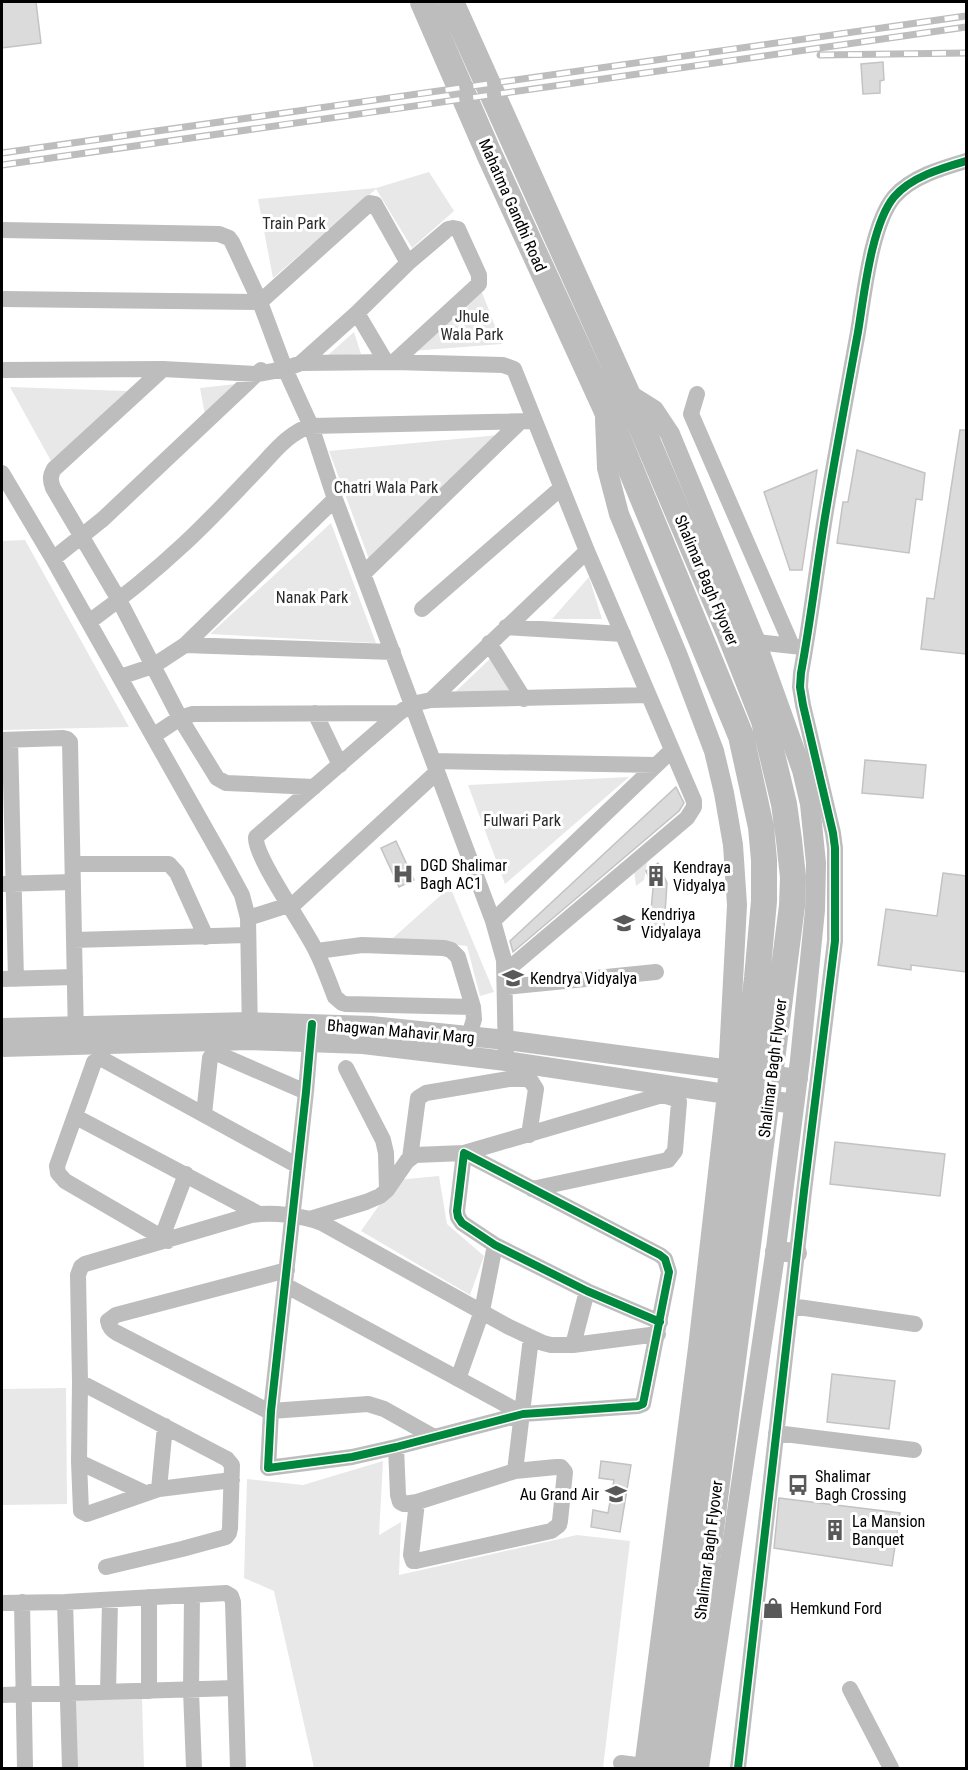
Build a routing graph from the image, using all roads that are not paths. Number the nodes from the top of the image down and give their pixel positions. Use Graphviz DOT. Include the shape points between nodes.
graph roads {
  1 [pos="423,2"];
  2 [pos="451,2"];
  3 [pos="966,161"];
  4 [pos="2,230"];
  5 [pos="408,264"];
  6 [pos="2,299"];
  7 [pos="260,302"];
  8 [pos="357,313"];
  9 [pos="280,353"];
  10 [pos="390,362"];
  11 [pos="293,366"];
  12 [pos="163,369"];
  13 [pos="2,370"];
  14 [pos="257,374"];
  15 [pos="627,393"];
  16 [pos="697,394"];
  17 [pos="605,407"];
  18 [pos="527,422"];
  19 [pos="311,426"];
  20 [pos="2,472"];
  21 [pos="561,488"];
  22 [pos="335,499"];
  23 [pos="82,537"];
  24 [pos="586,551"];
  25 [pos="53,559"];
  26 [pos="363,574"];
  27 [pos="119,600"];
  28 [pos="422,609"];
  29 [pos="89,622"];
  30 [pos="506,627"];
  31 [pos="623,634"];
  32 [pos="756,642"];
  33 [pos="489,643"];
  34 [pos="185,645"];
  35 [pos="799,647"];
  36 [pos="393,652"];
  37 [pos="153,666"];
  38 [pos="120,677"];
  39 [pos="648,695"];
  40 [pos="524,699"];
  41 [pos="431,700"];
  42 [pos="405,709"];
  43 [pos="315,713"];
  44 [pos="180,718"];
  45 [pos="153,736"];
  46 [pos="6,740"];
  47 [pos="671,751"];
  48 [pos="340,765"];
  49 [pos="656,765"];
  50 [pos="435,767"];
  51 [pos="314,787"];
  52 [pos="826,863"];
  53 [pos="73,864"];
  54 [pos="73,882"];
  55 [pos="7,884"];
  56 [pos="289,906"];
  57 [pos="493,921"];
  58 [pos="248,926"];
  59 [pos="813,928"];
  60 [pos="736,932"];
  61 [pos="206,936"];
  62 [pos="74,940"];
  63 [pos="317,951"];
  64 [pos="656,972"];
  65 [pos="75,977"];
  66 [pos="9,979"];
  67 [pos="505,979"];
  68 [pos="473,1007"];
  69 [pos="2,1028"];
  70 [pos="250,1031"];
  71 [pos="311,1033"];
  72 [pos="76,1036"];
  73 [pos="469,1036"];
  74 [pos="506,1040"];
  75 [pos="2,1047"];
  76 [pos="506,1061"];
  77 [pos="346,1068"];
  78 [pos="729,1071"];
  79 [pos="798,1079"];
  80 [pos="306,1092"];
  81 [pos="727,1094"];
  82 [pos="794,1104"];
  83 [pos="204,1114"];
  84 [pos="76,1117"];
  85 [pos="529,1135"];
  86 [pos="465,1153"];
  87 [pos="410,1158"];
  88 [pos="298,1166"];
  89 [pos="186,1174"];
  90 [pos="532,1189"];
  91 [pos="387,1190"];
  92 [pos="259,1214"];
  93 [pos="292,1216"];
  94 [pos="310,1219"];
  95 [pos="165,1239"];
  96 [pos="495,1245"];
  97 [pos="775,1251"];
  98 [pos="797,1253"];
  99 [pos="286,1278"];
  100 [pos="587,1291"];
  101 [pos="791,1306"];
  102 [pos="482,1311"];
  103 [pos="915,1324"];
  104 [pos="659,1328"];
  105 [pos="531,1338"];
  106 [pos="573,1346"];
  107 [pos="458,1379"];
  108 [pos="80,1382"];
  109 [pos="271,1411"];
  110 [pos="523,1414"];
  111 [pos="165,1426"];
  112 [pos="776,1433"];
  113 [pos="434,1437"];
  114 [pos="396,1447"];
  115 [pos="914,1450"];
  116 [pos="79,1462"];
  117 [pos="515,1471"];
  118 [pos="232,1480"];
  119 [pos="152,1491"];
  120 [pos="417,1502"];
  121 [pos="106,1567"];
  122 [pos="192,1596"];
  123 [pos="149,1597"];
  124 [pos="110,1600"];
  125 [pos="22,1602"];
  126 [pos="65,1602"];
  127 [pos="2,1603"];
  128 [pos="658,1667"];
  129 [pos="714,1673"];
  130 [pos="235,1688"];
  131 [pos="849,1689"];
  132 [pos="191,1690"];
  133 [pos="149,1691"];
  134 [pos="69,1692"];
  135 [pos="108,1692"];
  136 [pos="22,1694"];
  137 [pos="2,1695"];
  138 [pos="621,1763"];
  139 [pos="25,1768"];
  140 [pos="70,1768"];
  141 [pos="194,1768"];
  142 [pos="237,1768"];
  143 [pos="649,1768"];
  144 [pos="680,1768"];
  145 [pos="699,1768"];
  146 [pos="738,1768"];
  147 [pos="891,1768"];
  1 -- 17 [label="main road, Mahatma Gandhi Road"];
  2 -- 15 [label="main road, Mahatma Gandhi Road"];
  3 -- 35 [label="street" via="918,179 903,189 880,222"];
  4 -- 7 [label="street" via="219,234 232,242"];
  5 -- 7 [label="street" via="375,204 370,204"];
  5 -- 8 [label="street"];
  5 -- 10 [label="street" via="448,229 458,229 480,280"];
  6 -- 7 [label="street"];
  7 -- 9 [label="street"];
  8 -- 10 [label="street"];
  8 -- 11 [label="street"];
  9 -- 11 [label="street"];
  9 -- 14 [label="street"];
  10 -- 11 [label="street"];
  10 -- 18 [label="street" via="509,366 518,375"];
  11 -- 14 [label="street"];
  11 -- 19 [label="street"];
  12 -- 13 [label="street"];
  12 -- 14 [label="street"];
  12 -- 23 [label="street" via="51,474 53,488"];
  14 -- 23 [label="street"];
  15 -- 32 [label="street" via="654,410 670,434"];
  15 -- 144 [label="main road, Shalimar Bagh Flyover" via="764,721 784,804 793,877"];
  16 -- 35 [label="street" via="692,414"];
  17 -- 60 [label="street" via="607,468 615,503 714,751 733,845"];
  17 -- 143 [label="main road, Shalimar Bagh Flyover" via="741,736 761,827 764,860 757,978"];
  18 -- 19 [label="street"];
  18 -- 21 [label="street"];
  18 -- 26 [label="street"];
  19 -- 22 [label="street"];
  19 -- 27 [label="street" via="283,444 186,542"];
  20 -- 25 [label="street"];
  21 -- 24 [label="street"];
  21 -- 28 [label="street"];
  22 -- 26 [label="street"];
  22 -- 34 [label="street"];
  23 -- 25 [label="street"];
  23 -- 27 [label="street"];
  24 -- 30 [label="street"];
  24 -- 31 [label="street"];
  25 -- 29 [label="street"];
  26 -- 36 [label="street"];
  27 -- 29 [label="street"];
  27 -- 37 [label="street"];
  29 -- 38 [label="street"];
  30 -- 31 [label="street"];
  30 -- 33 [label="street"];
  31 -- 39 [label="street"];
  32 -- 35 [label="street"];
  32 -- 52 [label="street" via="805,777"];
  33 -- 40 [label="street"];
  33 -- 41 [label="street"];
  34 -- 36 [label="street"];
  34 -- 37 [label="street"];
  35 -- 52 [label="street" via="801,695 834,841"];
  36 -- 42 [label="street"];
  37 -- 38 [label="street"];
  37 -- 44 [label="street"];
  38 -- 45 [label="street"];
  39 -- 40 [label="street"];
  39 -- 47 [label="street"];
  40 -- 41 [label="street"];
  41 -- 42 [label="street"];
  42 -- 43 [label="street"];
  42 -- 48 [label="street"];
  42 -- 50 [label="street"];
  43 -- 44 [label="street" via="193,714"];
  43 -- 48 [label="street"];
  44 -- 45 [label="street"];
  44 -- 51 [label="street" via="221,781"];
  45 -- 58 [label="street" via="242,895"];
  46 -- 53 [label="street" via="69,740"];
  46 -- 55 [label="street"];
  47 -- 49 [label="street"];
  47 -- 67 [label="street" via="694,801 692,812"];
  48 -- 51 [label="street"];
  49 -- 50 [label="street"];
  49 -- 57 [label="street"];
  50 -- 56 [label="street"];
  50 -- 57 [label="street"];
  51 -- 56 [label="street" via="256,837"];
  52 -- 59 [label="street"];
  52 -- 98 [label="street" via="835,941"];
  53 -- 54 [label="street"];
  53 -- 61 [label="street" via="169,864 177,873"];
  54 -- 55 [label="street"];
  54 -- 62 [label="street"];
  55 -- 66 [label="street"];
  56 -- 58 [label="street"];
  56 -- 63 [label="street"];
  57 -- 67 [label="street"];
  58 -- 61 [label="street"];
  58 -- 70 [label="street"];
  59 -- 60 [label="street" via="803,946 780,959 755,956"];
  59 -- 79 [label="street"];
  60 -- 78 [label="street"];
  61 -- 62 [label="street"];
  62 -- 65 [label="street"];
  63 -- 68 [label="street" via="335,997 342,1003"];
  63 -- 68 [label="street" via="362,945 451,950 458,957"];
  64 -- 67 [label="street"];
  65 -- 66 [label="street"];
  65 -- 72 [label="street"];
  67 -- 74 [label="street"];
  68 -- 73 [label="street"];
  69 -- 72 [label="street, Bhagwan Mahavir Marg"];
  70 -- 71 [label="street, Bhagwan Mahavir Marg"];
  70 -- 72 [label="street, Bhagwan Mahavir Marg"];
  71 -- 73 [label="street, Bhagwan Mahavir Marg" via="371,1026"];
  71 -- 76 [label="street, Bhagwan Mahavir Marg" via="363,1044"];
  71 -- 80 [label="street"];
  72 -- 75 [label="street, Bhagwan Mahavir Marg"];
  73 -- 74 [label="street, Bhagwan Mahavir Marg"];
  74 -- 76 [label="street"];
  74 -- 78 [label="street, Bhagwan Mahavir Marg"];
  76 -- 81 [label="street, Bhagwan Mahavir Marg"];
  77 -- 91 [label="street" via="384,1144"];
  78 -- 79 [label="street, Bhagwan Mahavir Marg"];
  78 -- 81 [label="street"];
  79 -- 82 [label="street"];
  80 -- 83 [label="street" via="214,1052"];
  80 -- 88 [label="street"];
  81 -- 82 [label="street, Bhagwan Mahavir Marg"];
  81 -- 128 [label="street"];
  82 -- 97 [label="street"];
  83 -- 84 [label="street" via="99,1059 94,1062"];
  83 -- 88 [label="street"];
  84 -- 89 [label="street"];
  84 -- 95 [label="street" via="57,1166 60,1177"];
  85 -- 86 [label="street"];
  85 -- 87 [label="street" via="536,1089 525,1079 426,1093 418,1098"];
  85 -- 90 [label="street" via="662,1095 680,1105 675,1151 668,1160"];
  86 -- 87 [label="street"];
  86 -- 90 [label="street"];
  86 -- 96 [label="street" via="458,1217"];
  87 -- 91 [label="street"];
  88 -- 93 [label="street"];
  89 -- 92 [label="street"];
  89 -- 95 [label="street"];
  90 -- 104 [label="street" via="665,1259 669,1272"];
  91 -- 94 [label="street" via="374,1199"];
  92 -- 93 [label="street"];
  92 -- 95 [label="street"];
  93 -- 94 [label="street"];
  93 -- 99 [label="street"];
  94 -- 102 [label="street"];
  95 -- 108 [label="street" via="81,1267"];
  96 -- 100 [label="street"];
  96 -- 102 [label="street"];
  97 -- 98 [label="street"];
  97 -- 129 [label="street"];
  98 -- 101 [label="street"];
  99 -- 107 [label="street"];
  99 -- 109 [label="street"];
  99 -- 109 [label="street" via="116,1315 108,1321 117,1333"];
  100 -- 104 [label="street"];
  100 -- 106 [label="street"];
  101 -- 103 [label="street"];
  101 -- 112 [label="street"];
  102 -- 105 [label="street"];
  102 -- 107 [label="street"];
  104 -- 106 [label="street"];
  104 -- 110 [label="street" via="641,1406"];
  105 -- 106 [label="street" via="551,1345"];
  105 -- 110 [label="street"];
  107 -- 110 [label="street"];
  108 -- 111 [label="street"];
  108 -- 116 [label="street"];
  109 -- 113 [label="street" via="368,1404"];
  109 -- 114 [label="street" via="268,1468"];
  110 -- 113 [label="street"];
  110 -- 117 [label="street"];
  111 -- 118 [label="street" via="227,1459 232,1465"];
  111 -- 119 [label="street"];
  112 -- 115 [label="street"];
  112 -- 146 [label="street"];
  113 -- 114 [label="street"];
  114 -- 120 [label="street" via="400,1502"];
  116 -- 119 [label="street"];
  116 -- 119 [label="street" via="83,1513"];
  117 -- 120 [label="street"];
  117 -- 120 [label="street" via="564,1469 560,1521 551,1531 413,1561"];
  118 -- 119 [label="street"];
  118 -- 121 [label="street" via="226,1537"];
  122 -- 123 [label="street"];
  122 -- 130 [label="street" via="231,1596"];
  122 -- 132 [label="street"];
  123 -- 124 [label="street"];
  123 -- 133 [label="street"];
  124 -- 126 [label="street"];
  124 -- 135 [label="street"];
  125 -- 126 [label="street"];
  125 -- 127 [label="street"];
  125 -- 136 [label="street"];
  126 -- 134 [label="street"];
  128 -- 129 [label="street"];
  128 -- 143 [label="street"];
  129 -- 145 [label="street"];
  130 -- 132 [label="street"];
  130 -- 142 [label="street"];
  131 -- 147 [label="street"];
  132 -- 133 [label="street"];
  132 -- 141 [label="street"];
  133 -- 135 [label="street"];
  134 -- 135 [label="street"];
  134 -- 136 [label="street"];
  134 -- 140 [label="street"];
  136 -- 137 [label="street"];
  136 -- 139 [label="street"];
  138 -- 143 [label="street"];
}
